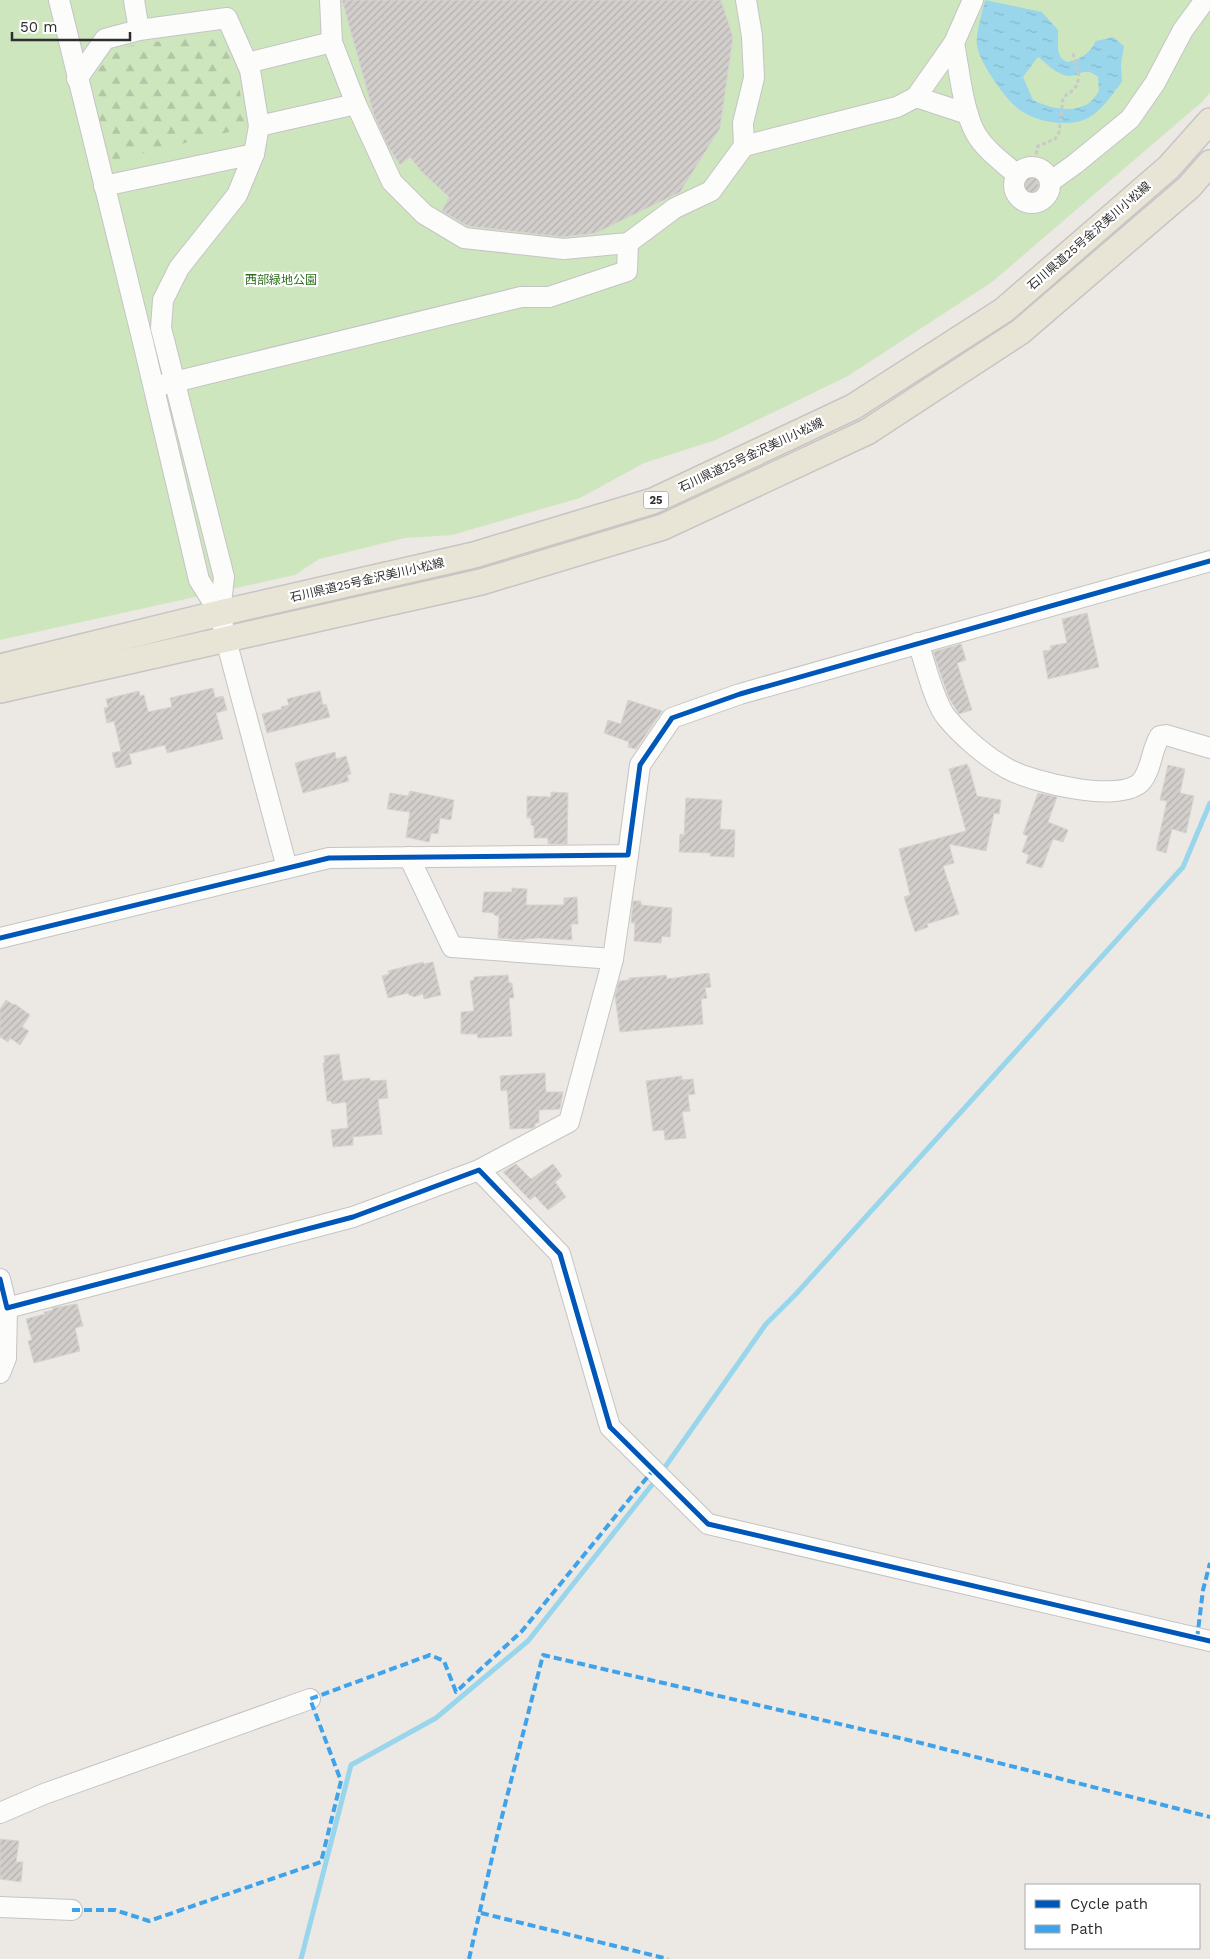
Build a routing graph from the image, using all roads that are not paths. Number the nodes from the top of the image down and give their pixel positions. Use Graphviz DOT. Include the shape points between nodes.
graph roads {
  1 [pos="59,0"];
  2 [pos="134,0"];
  3 [pos="330,0"];
  4 [pos="746,0"];
  5 [pos="973,0"];
  6 [pos="1205,0"];
  7 [pos="226,9"];
  8 [pos="138,30"];
  9 [pos="332,42"];
  10 [pos="954,43"];
  11 [pos="247,63"];
  12 [pos="77,79"];
  13 [pos="916,97"];
  14 [pos="356,104"];
  15 [pos="968,114"];
  16 [pos="1210,121"];
  17 [pos="259,126"];
  18 [pos="744,146"];
  19 [pos="254,154"];
  20 [pos="1210,163"];
  21 [pos="1025,171"];
  22 [pos="1050,182"];
  23 [pos="104,186"];
  24 [pos="628,243"];
  25 [pos="174,382"];
  26 [pos="153,388"];
  27 [pos="1210,561"];
  28 [pos="220,613"];
  29 [pos="226,640"];
  30 [pos="918,643"];
  31 [pos="0,667"];
  32 [pos="0,690"];
  33 [pos="1210,748"];
  34 [pos="628,855"];
  35 [pos="409,857"];
  36 [pos="287,868"];
  37 [pos="0,938"];
  38 [pos="613,959"];
  39 [pos="479,1170"];
  40 [pos="0,1280"];
  41 [pos="7,1308"];
  42 [pos="0,1373"];
  43 [pos="1210,1641"];
  44 [pos="310,1699"];
  45 [pos="0,1814"];
  46 [pos="0,1907"];
  47 [pos="72,1910"];
  1 -- 12 [label="street"];
  2 -- 8 [label="street"];
  3 -- 9 [label="street"];
  4 -- 18 [label="street" via="754,78 743,123"];
  5 -- 10 [label="street"];
  6 -- 22 [label="street" via="1183,30 1130,119"];
  7 -- 8 [label="street"];
  7 -- 11 [label="street"];
  8 -- 12 [label="street" via="106,39"];
  9 -- 11 [label="street"];
  9 -- 14 [label="street"];
  10 -- 13 [label="street"];
  10 -- 15 [label="street"];
  11 -- 17 [label="street"];
  12 -- 23 [label="street"];
  13 -- 15 [label="street"];
  13 -- 18 [label="street" via="897,107"];
  14 -- 17 [label="street"];
  14 -- 24 [label="street" via="392,182 424,214 464,238 564,249"];
  15 -- 21 [label="street" via="975,133 989,151"];
  16 -- 28 [label="main road, 石川県道25号金沢美川小松線 / 25" via="1169,167 1004,310 853,408 653,501 474,556"];
  17 -- 19 [label="street"];
  18 -- 24 [label="street" via="711,191 675,208"];
  19 -- 23 [label="street"];
  19 -- 25 [label="street" via="236,195 179,268 163,300 161,328"];
  20 -- 29 [label="main road, 25" via="1189,187 1020,332 867,432 663,527 481,582"];
  21 -- 22 [label="street" via="1044,171"];
  21 -- 22 [label="street" via="1014,186 1019,197 1029,203 1045,198"];
  23 -- 26 [label="street"];
  24 -- 25 [label="street" via="627,271 549,296 521,297"];
  25 -- 26 [label="street"];
  25 -- 28 [label="street" via="224,577"];
  26 -- 28 [label="street" via="199,580"];
  27 -- 30 [label="street"];
  28 -- 29 [label="street"];
  28 -- 31 [label="main road, 石川県道25号金沢美川小松線 / 25"];
  29 -- 32 [label="main road, 25"];
  29 -- 36 [label="street"];
  30 -- 33 [label="street" via="945,717 974,745 1009,769 1067,788 1123,790 1140,782 1160,736"];
  30 -- 34 [label="street" via="740,694 672,718 640,765"];
  34 -- 35 [label="street"];
  34 -- 38 [label="street"];
  35 -- 36 [label="street" via="329,858"];
  35 -- 38 [label="street" via="452,947"];
  36 -- 37 [label="street"];
  38 -- 39 [label="street" via="569,1122"];
  39 -- 41 [label="street" via="353,1217"];
  39 -- 43 [label="street" via="560,1254 610,1427 708,1524"];
  40 -- 41 [label="street"];
  41 -- 42 [label="street" via="6,1358"];
  44 -- 45 [label="street" via="44,1794"];
  46 -- 47 [label="street"];
}
